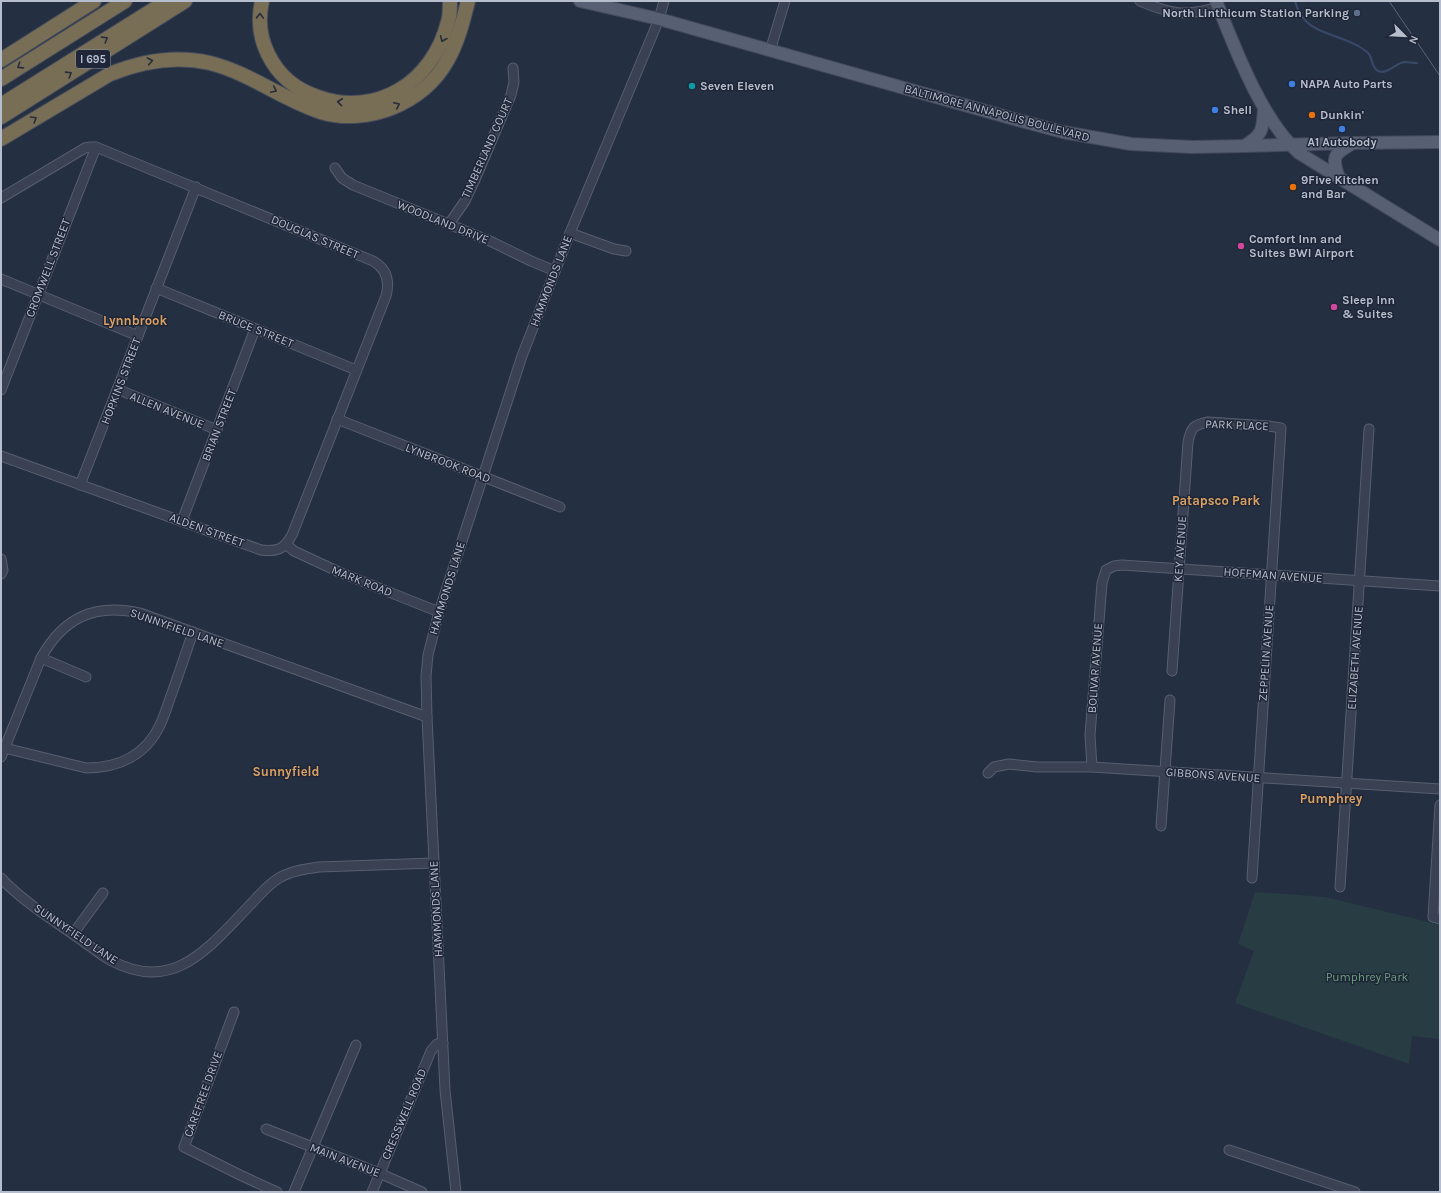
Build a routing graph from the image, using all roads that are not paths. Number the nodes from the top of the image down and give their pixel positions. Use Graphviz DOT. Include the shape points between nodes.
graph roads {
  1 [pos="79,1"];
  2 [pos="94,1"];
  3 [pos="125,1"];
  4 [pos="167,1"];
  5 [pos="185,1"];
  6 [pos="262,1"];
  7 [pos="450,1"];
  8 [pos="455,1"];
  9 [pos="468,1"];
  10 [pos="477,1"];
  11 [pos="580,1"];
  12 [pos="612,1"];
  13 [pos="664,1"];
  14 [pos="785,1"];
  15 [pos="1140,1"];
  16 [pos="1217,4"];
  17 [pos="659,19"];
  18 [pos="449,21"];
  19 [pos="459,33"];
  20 [pos="770,51"];
  21 [pos="1,58"];
  22 [pos="513,68"];
  23 [pos="1,79"];
  24 [pos="1,105"];
  25 [pos="1264,108"];
  26 [pos="1,117"];
  27 [pos="1,139"];
  28 [pos="1440,142"];
  29 [pos="1353,143"];
  30 [pos="1289,145"];
  31 [pos="1244,146"];
  32 [pos="96,147"];
  33 [pos="335,168"];
  34 [pos="1339,178"];
  35 [pos="196,187"];
  36 [pos="1,198"];
  37 [pos="449,224"];
  38 [pos="570,232"];
  39 [pos="1440,240"];
  40 [pos="626,251"];
  41 [pos="555,271"];
  42 [pos="1,279"];
  43 [pos="156,288"];
  44 [pos="38,294"];
  45 [pos="256,329"];
  46 [pos="138,336"];
  47 [pos="356,370"];
  48 [pos="117,389"];
  49 [pos="1,390"];
  50 [pos="337,419"];
  51 [pos="1193,428"];
  52 [pos="1281,428"];
  53 [pos="1369,429"];
  54 [pos="217,430"];
  55 [pos="1,456"];
  56 [pos="482,477"];
  57 [pos="80,485"];
  58 [pos="560,507"];
  59 [pos="182,521"];
  60 [pos="287,545"];
  61 [pos="1,559"];
  62 [pos="1179,569"];
  63 [pos="1106,570"];
  64 [pos="1,574"];
  65 [pos="1271,575"];
  66 [pos="1360,581"];
  67 [pos="1440,586"];
  68 [pos="439,612"];
  69 [pos="193,632"];
  70 [pos="41,658"];
  71 [pos="1172,671"];
  72 [pos="86,677"];
  73 [pos="1170,700"];
  74 [pos="427,717"];
  75 [pos="3,748"];
  76 [pos="1,757"];
  77 [pos="1092,767"];
  78 [pos="1164,772"];
  79 [pos="988,773"];
  80 [pos="1258,778"];
  81 [pos="1347,783"];
  82 [pos="1440,789"];
  83 [pos="1440,804"];
  84 [pos="1161,826"];
  85 [pos="434,863"];
  86 [pos="1,878"];
  87 [pos="1252,878"];
  88 [pos="1340,887"];
  89 [pos="103,894"];
  90 [pos="1436,918"];
  91 [pos="73,934"];
  92 [pos="234,1012"];
  93 [pos="443,1043"];
  94 [pos="356,1045"];
  95 [pos="266,1129"];
  96 [pos="312,1148"];
  97 [pos="1229,1150"];
  98 [pos="379,1173"];
  99 [pos="277,1192"];
  100 [pos="294,1192"];
  101 [pos="372,1192"];
  102 [pos="422,1192"];
  103 [pos="456,1192"];
  104 [pos="1355,1192"];
  1 -- 21 [label="highway"];
  2 -- 21 [label="highway"];
  3 -- 23 [label="highway, one-way"];
  24 -- 4 [label="highway, one-way"];
  26 -- 5 [label="highway, I 695, one-way"];
  18 -- 6 [label="highway, one-way" via="438,50 423,72 399,91 370,102 338,103 298,88 288,81 271,60 265,48 260,23"];
  7 -- 18 [label="highway"];
  8 -- 18 [label="highway"];
  9 -- 19 [label="highway"];
  10 -- 19 [label="highway"];
  11 -- 17 [label="main road, BALTIMORE ANNAPOLIS BOULEVARD"];
  12 -- 17 [label="main road, BALTIMORE ANNAPOLIS BOULEVARD"];
  13 -- 17 [label="street, HAMMONDS LANE"];
  14 -- 20 [label="street"];
  15 -- 16 [label="street" via="1172,12 1201,12"];
  16 -- 25 [label="main road"];
  17 -- 20 [label="main road, BALTIMORE ANNAPOLIS BOULEVARD"];
  17 -- 38 [label="street, HAMMONDS LANE"];
  27 -- 19 [label="highway, one-way" via="110,74 127,67 159,60 194,60 228,69 307,106 333,115 374,113 402,103 429,84 447,62"];
  20 -- 31 [label="main road, BALTIMORE ANNAPOLIS BOULEVARD" via="1021,121 1097,139 1131,144 1192,147"];
  22 -- 37 [label="street, TIMBERLAND COURT" via="511,96 474,182"];
  25 -- 30 [label="main road"];
  25 -- 31 [label="main road" via="1260,135"];
  28 -- 29 [label="main road, BALTIMORE ANNAPOLIS BOULEVARD"];
  29 -- 30 [label="main road, BALTIMORE ANNAPOLIS BOULEVARD"];
  29 -- 34 [label="main road" via="1341,150 1335,159"];
  30 -- 31 [label="main road, BALTIMORE ANNAPOLIS BOULEVARD"];
  30 -- 34 [label="main road"];
  32 -- 35 [label="street, DOUGLAS STREET"];
  32 -- 36 [label="street" via="85,148"];
  32 -- 44 [label="street, CROMWELL STREET"];
  33 -- 37 [label="street, WOODLAND DRIVE" via="342,178 353,185"];
  34 -- 39 [label="main road"];
  35 -- 43 [label="street, HOPKINS STREET"];
  35 -- 47 [label="street, DOUGLAS STREET" via="373,261 385,271 388,280 386,296"];
  37 -- 41 [label="street, WOODLAND DRIVE"];
  38 -- 40 [label="street"];
  38 -- 41 [label="street, HAMMONDS LANE"];
  41 -- 56 [label="street, HAMMONDS LANE" via="522,356"];
  42 -- 44 [label="street"];
  43 -- 45 [label="street, BRUCE STREET"];
  43 -- 46 [label="street, HOPKINS STREET"];
  44 -- 46 [label="street"];
  44 -- 49 [label="street, CROMWELL STREET"];
  45 -- 47 [label="street, BRUCE STREET"];
  45 -- 54 [label="street, BRIAN STREET"];
  46 -- 48 [label="street, HOPKINS STREET"];
  47 -- 50 [label="street, DOUGLAS STREET"];
  48 -- 54 [label="street, ALLEN AVENUE"];
  48 -- 57 [label="street, HOPKINS STREET"];
  50 -- 56 [label="street, LYNBROOK ROAD"];
  50 -- 60 [label="street"];
  51 -- 52 [label="street, PARK PLACE" via="1208,422"];
  51 -- 62 [label="street, KEY AVENUE" via="1188,442"];
  52 -- 65 [label="street, ZEPPELIN AVENUE"];
  53 -- 66 [label="street, ELIZABETH AVENUE"];
  54 -- 59 [label="street, BRIAN STREET"];
  55 -- 57 [label="street, ALDEN STREET"];
  56 -- 58 [label="street, LYNBROOK ROAD"];
  56 -- 68 [label="street, HAMMONDS LANE"];
  57 -- 59 [label="street, ALDEN STREET"];
  59 -- 60 [label="street, ALDEN STREET" via="261,550 270,551"];
  60 -- 68 [label="street, MARK ROAD" via="294,551 333,569"];
  61 -- 64 [label="street"];
  62 -- 63 [label="street, HOFFMAN AVENUE" via="1122,565"];
  62 -- 65 [label="street, HOFFMAN AVENUE"];
  62 -- 71 [label="street, KEY AVENUE"];
  63 -- 77 [label="street, BOLIVAR AVENUE" via="1102,583 1090,735"];
  65 -- 66 [label="street, HOFFMAN AVENUE"];
  65 -- 80 [label="street, ZEPPELIN AVENUE"];
  66 -- 67 [label="street, HOFFMAN AVENUE"];
  66 -- 81 [label="street, ELIZABETH AVENUE"];
  68 -- 74 [label="street, HAMMONDS LANE" via="428,655"];
  69 -- 70 [label="street, SUNNYFIELD LANE" via="132,612 96,612 82,616 57,634"];
  69 -- 74 [label="street, SUNNYFIELD LANE"];
  69 -- 75 [label="street" via="161,724 139,753 106,767 86,768"];
  70 -- 72 [label="street"];
  70 -- 75 [label="street, SUNNYFIELD LANE"];
  73 -- 78 [label="street"];
  74 -- 85 [label="street, HAMMONDS LANE"];
  75 -- 76 [label="street, SUNNYFIELD LANE"];
  77 -- 78 [label="street, GIBBONS AVENUE"];
  77 -- 79 [label="street, GIBBONS AVENUE" via="1009,764 994,767"];
  78 -- 80 [label="street, GIBBONS AVENUE"];
  78 -- 84 [label="street"];
  80 -- 81 [label="street, GIBBONS AVENUE"];
  80 -- 87 [label="street, ZEPPELIN AVENUE"];
  81 -- 82 [label="street, GIBBONS AVENUE"];
  81 -- 88 [label="street, ELIZABETH AVENUE"];
  83 -- 90 [label="street"];
  85 -- 91 [label="street, SUNNYFIELD LANE" via="319,867 290,873 278,878 266,888 204,951 190,961 171,969 154,972 124,966 109,960"];
  85 -- 93 [label="street, HAMMONDS LANE"];
  86 -- 91 [label="street, SUNNYFIELD LANE" via="19,895"];
  89 -- 91 [label="street"];
  92 -- 99 [label="street, CAREFREE DRIVE" via="184,1147"];
  93 -- 98 [label="street, CRESSWELL ROAD" via="437,1044 431,1051"];
  93 -- 103 [label="street, HAMMONDS LANE" via="445,1090"];
  94 -- 96 [label="street"];
  95 -- 96 [label="street, MAIN AVENUE"];
  96 -- 98 [label="street, MAIN AVENUE"];
  96 -- 100 [label="street"];
  97 -- 104 [label="street"];
  98 -- 101 [label="street, CRESSWELL ROAD"];
  98 -- 102 [label="street, MAIN AVENUE"];
}
